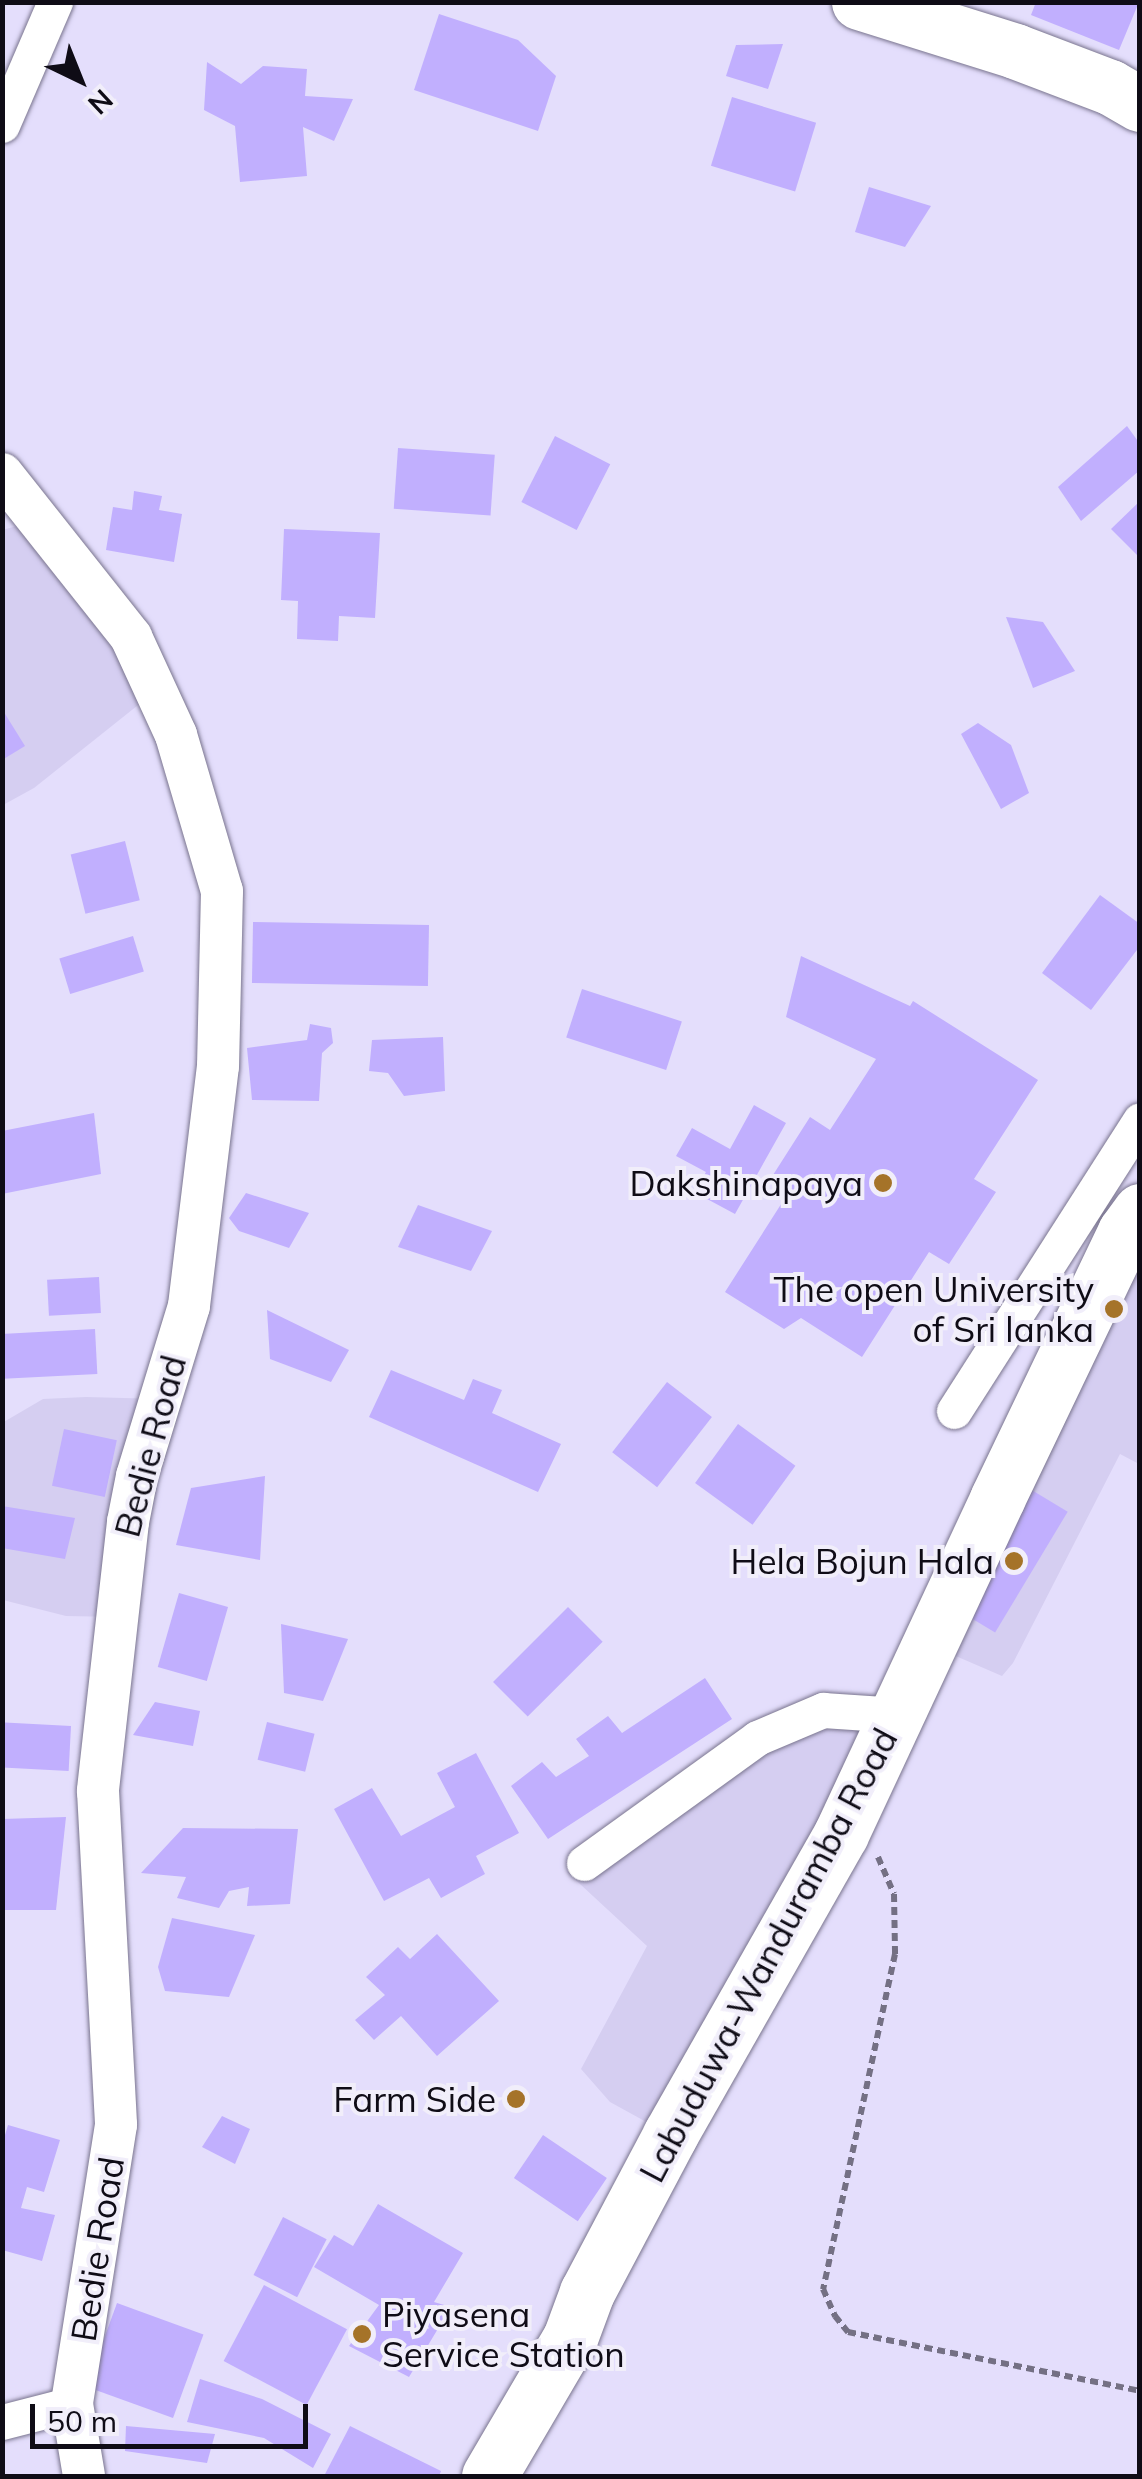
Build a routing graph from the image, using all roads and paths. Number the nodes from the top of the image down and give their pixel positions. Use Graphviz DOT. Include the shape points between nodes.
graph roads {
  1 [pos="55,2"];
  2 [pos="867,4"];
  3 [pos="1140,104"];
  4 [pos="2,125"];
  5 [pos="2,474"];
  6 [pos="1140,1120"];
  7 [pos="1140,1211"];
  8 [pos="954,1411"];
  9 [pos="898,1716"];
  10 [pos="841,1834"];
  11 [pos="584,1863"];
  12 [pos="1140,2391"];
  13 [pos="72,2404"];
  14 [pos="2,2422"];
  15 [pos="84,2476"];
  16 [pos="489,2476"];
  1 -- 4 [label="street"];
  2 -- 3 [label="main road" via="1015,51"];
  5 -- 13 [label="street, Bedie Road" via="130,637 176,735 222,891 218,1066 189,1306 136,1476 98,1791 116,2126"];
  6 -- 8 [label="street"];
  7 -- 9 [label="main road, Labuduwa-Wanduramba Road" via="996,1499"];
  9 -- 10 [label="main road, Labuduwa-Wanduramba Road"];
  9 -- 11 [label="street" via="823,1710 757,1738"];
  10 -- 12 [label="path" via="874,1846 894,1894 894,1954 823,2289 835,2316 848,2332"];
  10 -- 16 [label="main road, Labuduwa-Wanduramba Road" via="670,2135 587,2292 570,2338"];
  13 -- 14 [label="street"];
  13 -- 15 [label="street, Bedie Road"];
}
